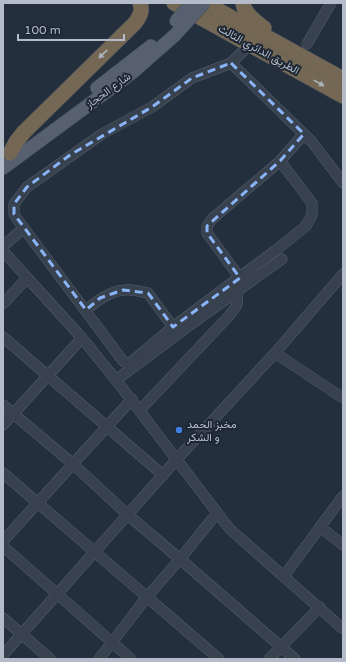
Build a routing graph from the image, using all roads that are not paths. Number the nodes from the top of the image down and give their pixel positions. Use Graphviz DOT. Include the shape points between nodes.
graph roads {
  1 [pos="140,3"];
  2 [pos="174,3"];
  3 [pos="192,3"];
  4 [pos="205,3"];
  5 [pos="243,3"];
  6 [pos="331,3"];
  7 [pos="171,33"];
  8 [pos="250,44"];
  9 [pos="307,44"];
  10 [pos="290,49"];
  11 [pos="232,63"];
  12 [pos="343,79"];
  13 [pos="343,96"];
  14 [pos="304,134"];
  15 [pos="5,158"];
  16 [pos="280,161"];
  17 [pos="343,183"];
  18 [pos="24,228"];
  19 [pos="3,246"];
  20 [pos="3,250"];
  21 [pos="282,259"];
  22 [pos="343,274"];
  23 [pos="27,278"];
  24 [pos="240,278"];
  25 [pos="236,292"];
  26 [pos="3,304"];
  27 [pos="86,310"];
  28 [pos="173,327"];
  29 [pos="3,337"];
  30 [pos="82,338"];
  31 [pos="275,353"];
  32 [pos="47,375"];
  33 [pos="116,380"];
  34 [pos="343,398"];
  35 [pos="132,399"];
  36 [pos="3,405"];
  37 [pos="140,410"];
  38 [pos="13,414"];
  39 [pos="3,425"];
  40 [pos="106,427"];
  41 [pos="177,459"];
  42 [pos="73,464"];
  43 [pos="3,473"];
  44 [pos="163,475"];
  45 [pos="343,496"];
  46 [pos="38,503"];
  47 [pos="217,513"];
  48 [pos="128,515"];
  49 [pos="320,527"];
  50 [pos="3,541"];
  51 [pos="343,545"];
  52 [pos="3,546"];
  53 [pos="94,552"];
  54 [pos="180,559"];
  55 [pos="284,576"];
  56 [pos="57,594"];
  57 [pos="147,596"];
  58 [pos="320,607"];
  59 [pos="3,618"];
  60 [pos="343,629"];
  61 [pos="21,634"];
  62 [pos="112,643"];
  63 [pos="281,646"];
  64 [pos="3,654"];
  65 [pos="50,659"];
  66 [pos="99,659"];
  67 [pos="132,659"];
  68 [pos="219,659"];
  69 [pos="269,659"];
  70 [pos="295,659"];
  1 -- 15 [label="highway, one-way" via="142,10 135,23 24,132"];
  2 -- 8 [label="highway, الطريق الدائري الثالث"];
  3 -- 7 [label="main road, شارع الحجاز, bridge"];
  4 -- 7 [label="main road, شارع الحجاز, bridge"];
  4 -- 10 [label="highway, الطريق الدائري الثالث"];
  5 -- 10 [label="highway" via="250,16"];
  6 -- 9 [label="street"];
  7 -- 15 [label="main road, شارع الحجاز" via="133,72"];
  8 -- 11 [label="street"];
  8 -- 13 [label="highway, الطريق الدائري الثالث, one-way"];
  10 -- 12 [label="highway, الطريق الدائري الثالث"];
  11 -- 14 [label="street"];
  11 -- 18 [label="street" via="192,78 152,107 102,134 27,187 13,209 16,219"];
  14 -- 16 [label="street"];
  14 -- 17 [label="street"];
  16 -- 24 [label="street" via="207,226 207,233"];
  16 -- 24 [label="street" via="312,203 312,215 306,226"];
  18 -- 19 [label="street"];
  18 -- 27 [label="street"];
  20 -- 23 [label="street"];
  21 -- 25 [label="street"];
  22 -- 31 [label="street"];
  23 -- 26 [label="street"];
  23 -- 30 [label="street"];
  24 -- 28 [label="street"];
  25 -- 33 [label="street"];
  25 -- 37 [label="street" via="238,304 228,317"];
  27 -- 28 [label="street" via="100,298 123,290 148,293"];
  27 -- 28 [label="street" via="126,364"];
  29 -- 32 [label="street"];
  30 -- 32 [label="street"];
  30 -- 33 [label="street"];
  31 -- 34 [label="street"];
  31 -- 41 [label="street"];
  32 -- 38 [label="street"];
  32 -- 40 [label="street"];
  33 -- 35 [label="street"];
  35 -- 37 [label="street"];
  35 -- 40 [label="street"];
  36 -- 38 [label="street"];
  37 -- 41 [label="street"];
  38 -- 39 [label="street"];
  38 -- 42 [label="street"];
  40 -- 42 [label="street"];
  40 -- 44 [label="street"];
  41 -- 44 [label="street"];
  41 -- 47 [label="street"];
  42 -- 46 [label="street"];
  42 -- 48 [label="street"];
  43 -- 46 [label="street"];
  44 -- 48 [label="street"];
  45 -- 49 [label="street"];
  46 -- 50 [label="street"];
  46 -- 53 [label="street"];
  47 -- 54 [label="street"];
  47 -- 55 [label="street" via="232,530"];
  48 -- 53 [label="street"];
  48 -- 54 [label="street"];
  49 -- 51 [label="street"];
  49 -- 55 [label="street"];
  52 -- 56 [label="street"];
  53 -- 56 [label="street"];
  53 -- 57 [label="street"];
  54 -- 57 [label="street"];
  54 -- 63 [label="street"];
  55 -- 58 [label="street"];
  56 -- 61 [label="street"];
  56 -- 62 [label="street"];
  57 -- 62 [label="street"];
  57 -- 68 [label="street"];
  58 -- 60 [label="street"];
  58 -- 63 [label="street"];
  59 -- 61 [label="street"];
  61 -- 64 [label="street"];
  61 -- 65 [label="street"];
  62 -- 66 [label="street"];
  62 -- 67 [label="street"];
  63 -- 69 [label="street"];
  63 -- 70 [label="street"];
}
